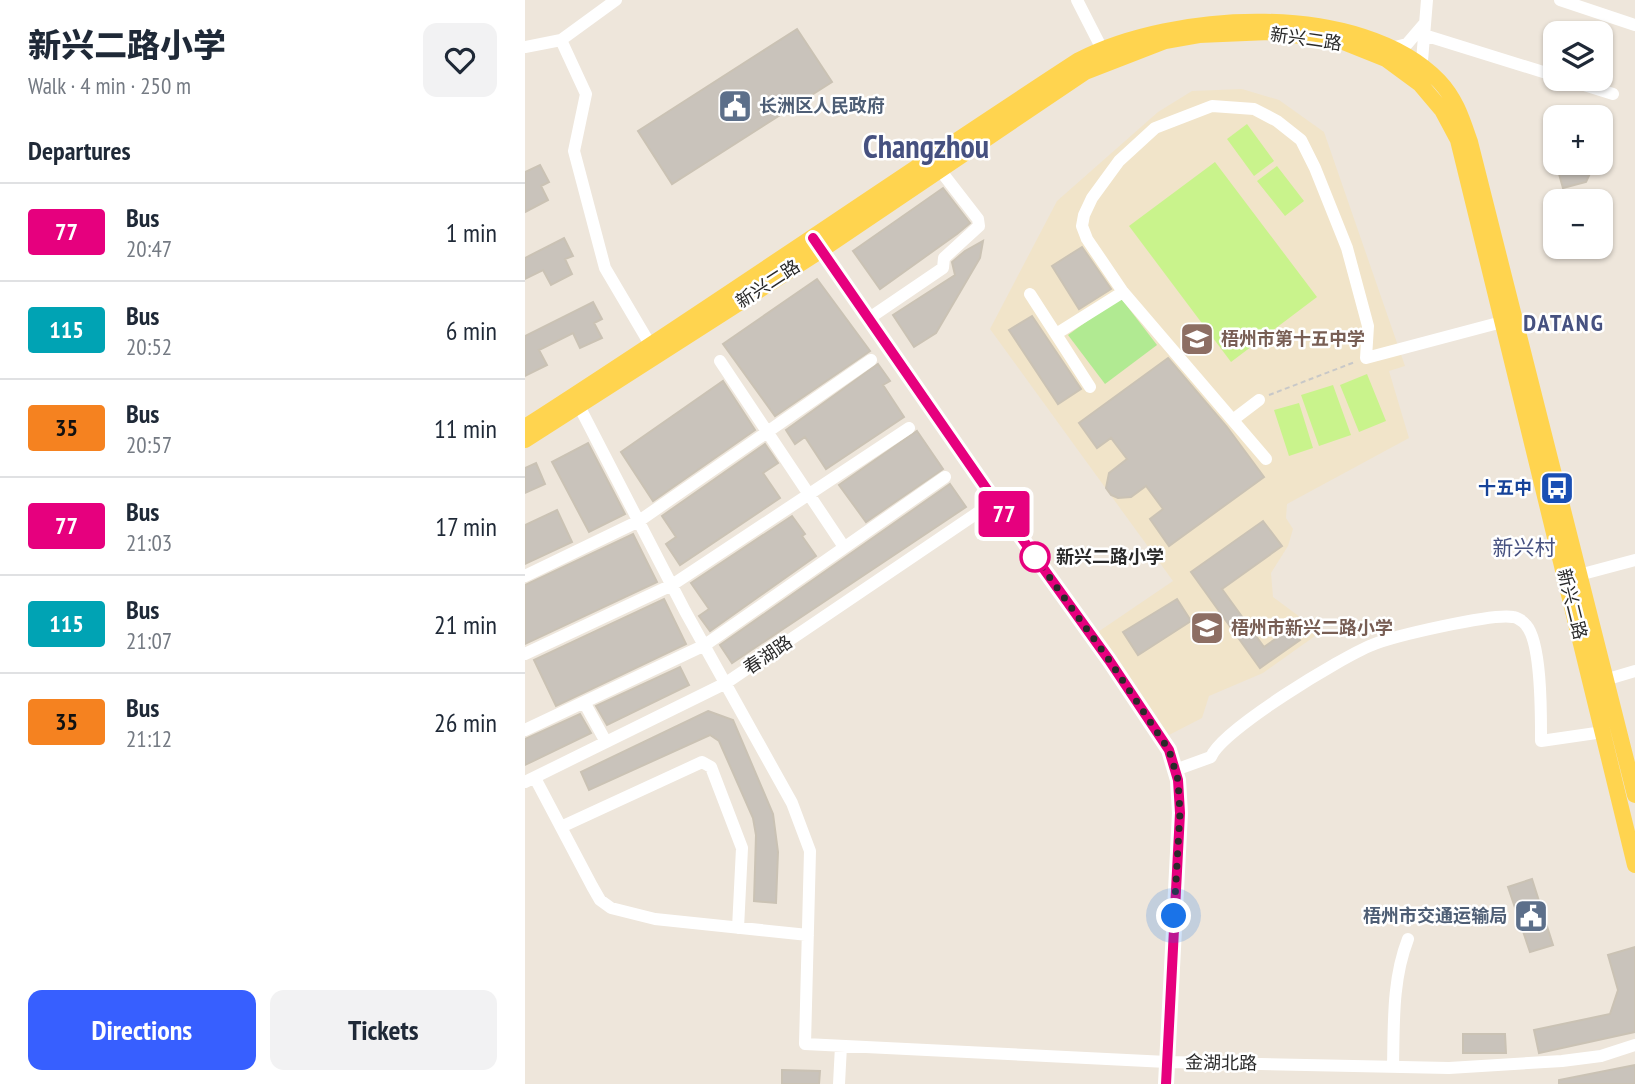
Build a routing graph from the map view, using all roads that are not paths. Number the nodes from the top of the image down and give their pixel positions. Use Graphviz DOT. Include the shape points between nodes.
graph roads {
  1 [pos="617,0"];
  2 [pos="1077,0"];
  3 [pos="1427,0"];
  4 [pos="1560,0"];
  5 [pos="1635,25"];
  6 [pos="1424,29"];
  7 [pos="561,40"];
  8 [pos="525,47"];
  9 [pos="1395,47"];
  10 [pos="1102,48"];
  11 [pos="1422,64"];
  12 [pos="1543,71"];
  13 [pos="1420,84"];
  14 [pos="1603,91"];
  15 [pos="1613,94"];
  16 [pos="940,170"];
  17 [pos="816,244"];
  18 [pos="1123,292"];
  19 [pos="1030,294"];
  20 [pos="868,319"];
  21 [pos="1502,322"];
  22 [pos="1056,334"];
  23 [pos="652,346"];
  24 [pos="871,360"];
  25 [pos="720,361"];
  26 [pos="1090,387"];
  27 [pos="1259,400"];
  28 [pos="579,406"];
  29 [pos="1234,419"];
  30 [pos="525,426"];
  31 [pos="909,428"];
  32 [pos="767,432"];
  33 [pos="525,440"];
  34 [pos="1266,459"];
  35 [pos="945,477"];
  36 [pos="809,494"];
  37 [pos="995,501"];
  38 [pos="639,521"];
  39 [pos="844,547"];
  40 [pos="1635,560"];
  41 [pos="1579,575"];
  42 [pos="525,576"];
  43 [pos="672,585"];
  44 [pos="705,645"];
  45 [pos="525,654"];
  46 [pos="1635,671"];
  47 [pos="1599,682"];
  48 [pos="726,683"];
  49 [pos="584,702"];
  50 [pos="526,728"];
  51 [pos="1603,732"];
  52 [pos="606,742"];
  53 [pos="1175,770"];
  54 [pos="530,780"];
  55 [pos="1635,795"];
  56 [pos="561,827"];
  57 [pos="1635,864"];
  58 [pos="738,928"];
  59 [pos="808,934"];
  60 [pos="1408,939"];
  61 [pos="1635,1045"];
  62 [pos="841,1046"];
  63 [pos="1167,1062"];
  64 [pos="1393,1067"];
  65 [pos="839,1084"];
  66 [pos="1166,1084"];
  1 -- 7 [label="street"];
  2 -- 10 [label="street"];
  3 -- 6 [label="street"];
  4 -- 5 [label="street"];
  6 -- 9 [label="street" via="1407,44"];
  6 -- 11 [label="street"];
  6 -- 12 [label="street"];
  7 -- 8 [label="street"];
  7 -- 23 [label="street" via="586,94 574,152 605,268"];
  9 -- 10 [label="main road, 新兴二路" via="1328,25 1273,20 1210,21"];
  9 -- 11 [label="main road, 新兴二路"];
  10 -- 17 [label="main road, 新兴二路" via="953,142"];
  11 -- 13 [label="street"];
  11 -- 41 [label="main road, 新兴二路" via="1457,105 1470,142"];
  13 -- 16 [label="main road, 新兴二路" via="1386,59 1341,41 1269,32 1165,41 1085,72"];
  13 -- 21 [label="main road, 新兴二路" via="1442,110 1458,140"];
  14 -- 15 [label="street"];
  16 -- 17 [label="main road, 新兴二路"];
  16 -- 20 [label="street" via="979,226 944,258 943,268"];
  17 -- 20 [label="street"];
  17 -- 23 [label="main road, 新兴二路"];
  17 -- 28 [label="main road, 新兴二路"];
  18 -- 21 [label="street" via="1082,226 1092,198 1119,161 1155,128 1212,106 1254,109 1301,140 1315,168 1347,248 1368,326 1366,358"];
  18 -- 22 [label="street"];
  18 -- 29 [label="street"];
  19 -- 22 [label="street"];
  20 -- 37 [label="street"];
  21 -- 47 [label="main road, 新兴二路"];
  22 -- 26 [label="street"];
  23 -- 30 [label="main road, 新兴二路"];
  24 -- 32 [label="street"];
  25 -- 32 [label="street"];
  27 -- 29 [label="street"];
  28 -- 33 [label="main road, 新兴二路"];
  28 -- 38 [label="street"];
  29 -- 34 [label="street"];
  31 -- 36 [label="street"];
  32 -- 36 [label="street"];
  32 -- 38 [label="street"];
  35 -- 39 [label="street"];
  36 -- 39 [label="street"];
  36 -- 43 [label="street"];
  37 -- 48 [label="street, 春湖路"];
  37 -- 53 [label="street" via="1109,660 1169,750"];
  38 -- 42 [label="street"];
  38 -- 43 [label="street"];
  39 -- 44 [label="street"];
  40 -- 41 [label="street"];
  41 -- 47 [label="main road, 新兴二路"];
  43 -- 44 [label="street"];
  43 -- 45 [label="street"];
  44 -- 48 [label="street"];
  44 -- 49 [label="street"];
  46 -- 47 [label="street"];
  47 -- 51 [label="main road, 新兴二路"];
  47 -- 55 [label="main road, 新兴二路"];
  48 -- 52 [label="street, 春湖路"];
  48 -- 59 [label="street" via="792,803 810,851"];
  49 -- 50 [label="street"];
  49 -- 52 [label="street"];
  51 -- 53 [label="street" via="1541,741 1539,666 1528,626 1515,617 1493,617 1374,643 1236,729 1211,757"];
  51 -- 57 [label="main road, 新兴二路"];
  52 -- 54 [label="street, 春湖路"];
  53 -- 63 [label="street" via="1180,813"];
  54 -- 56 [label="street"];
  56 -- 58 [label="street" via="600,900 611,908 655,919"];
  56 -- 58 [label="street" via="702,762 712,767 742,848"];
  58 -- 59 [label="street"];
  59 -- 62 [label="street, 金湖北路" via="805,1044"];
  60 -- 64 [label="street" via="1399,961"];
  61 -- 64 [label="street, 金湖北路" via="1562,1062"];
  62 -- 63 [label="street, 金湖北路"];
  62 -- 65 [label="street"];
  63 -- 64 [label="street, 金湖北路"];
  63 -- 66 [label="street"];
}
